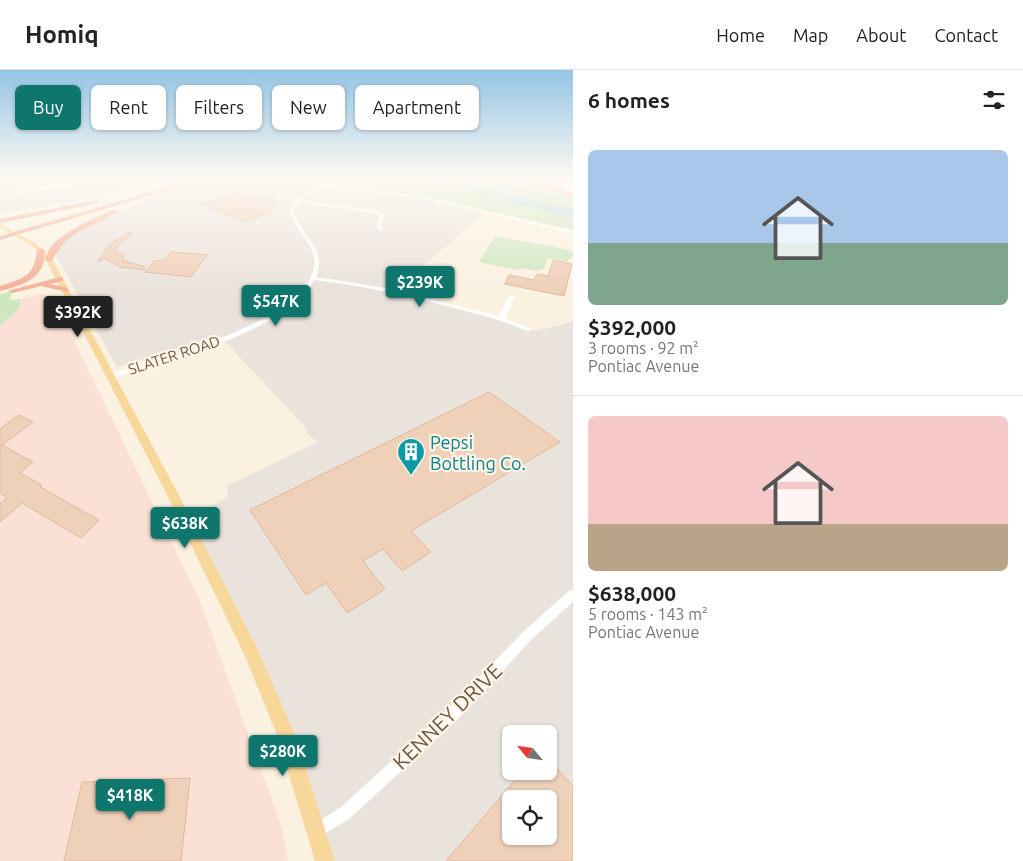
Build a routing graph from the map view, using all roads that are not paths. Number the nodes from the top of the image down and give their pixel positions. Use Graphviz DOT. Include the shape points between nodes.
graph roads {
  1 [pos="26,215"];
  2 [pos="71,215"];
  3 [pos="74,215"];
  4 [pos="109,215"];
  5 [pos="293,215"];
  6 [pos="381,215"];
  7 [pos="498,215"];
  8 [pos="0,219"];
  9 [pos="0,226"];
  10 [pos="27,228"];
  11 [pos="382,230"];
  12 [pos="573,232"];
  13 [pos="1,237"];
  14 [pos="41,250"];
  15 [pos="48,259"];
  16 [pos="314,278"];
  17 [pos="60,279"];
  18 [pos="39,284"];
  19 [pos="0,289"];
  20 [pos="65,290"];
  21 [pos="0,294"];
  22 [pos="512,296"];
  23 [pos="501,319"];
  24 [pos="529,330"];
  25 [pos="110,376"];
  26 [pos="573,595"];
  27 [pos="316,831"];
  28 [pos="326,861"];
  1 -- 8 [label="highway"];
  2 -- 10 [label="highway"];
  3 -- 10 [label="highway"];
  4 -- 15 [label="highway" via="58,242"];
  5 -- 16 [label="street" via="315,252"];
  6 -- 11 [label="street" via="379,225"];
  7 -- 12 [label="street"];
  9 -- 14 [label="main road"];
  10 -- 13 [label="highway"];
  14 -- 15 [label="main road"];
  14 -- 19 [label="highway" via="40,263 35,271"];
  15 -- 17 [label="main road"];
  16 -- 23 [label="street" via="370,285"];
  16 -- 25 [label="street, SLATER ROAD" via="295,302 254,326"];
  17 -- 18 [label="highway"];
  17 -- 20 [label="main road"];
  18 -- 20 [label="highway"];
  18 -- 21 [label="highway"];
  20 -- 25 [label="main road"];
  22 -- 23 [label="street"];
  23 -- 24 [label="street"];
  25 -- 27 [label="main road" via="201,550 258,668 286,736"];
  26 -- 27 [label="street, KENNEY DRIVE" via="529,634 453,714 345,813"];
  27 -- 28 [label="main road"];
}
